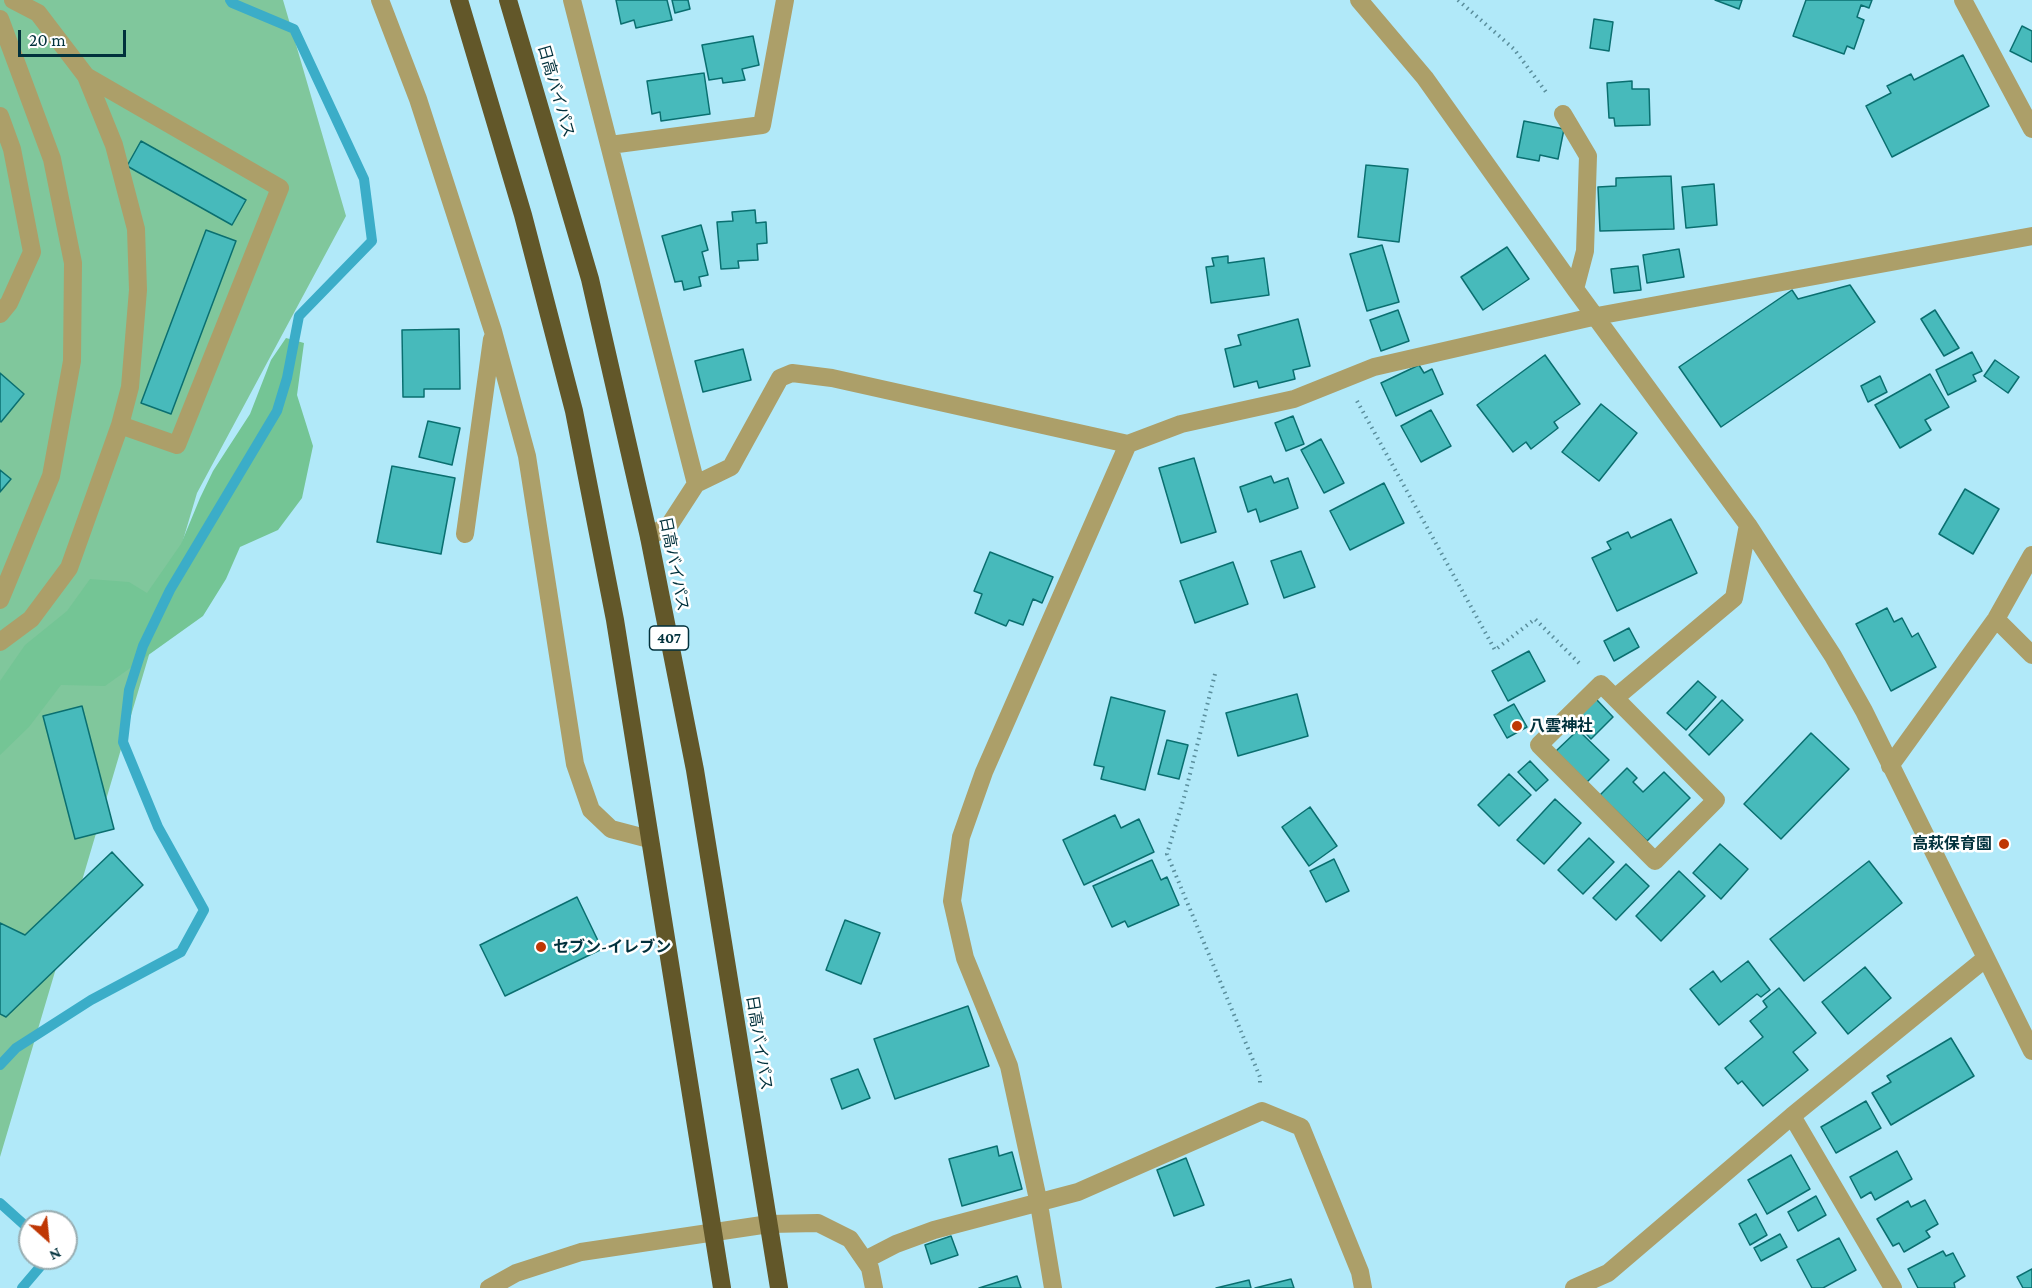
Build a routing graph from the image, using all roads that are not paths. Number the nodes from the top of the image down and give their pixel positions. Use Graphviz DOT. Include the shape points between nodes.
graph roads {
  1 [pos="13,0"];
  2 [pos="380,0"];
  3 [pos="459,0"];
  4 [pos="508,0"];
  5 [pos="572,0"];
  6 [pos="785,0"];
  7 [pos="1359,0"];
  8 [pos="1964,0"];
  9 [pos="1981,0"];
  10 [pos="38,7"];
  11 [pos="1973,18"];
  12 [pos="0,19"];
  13 [pos="86,76"];
  14 [pos="1563,114"];
  15 [pos="0,117"];
  16 [pos="2032,129"];
  17 [pos="610,145"];
  18 [pos="6,156"];
  19 [pos="2032,236"];
  20 [pos="1575,289"];
  21 [pos="0,314"];
  22 [pos="1597,316"];
  23 [pos="493,331"];
  24 [pos="120,425"];
  25 [pos="1128,444"];
  26 [pos="696,484"];
  27 [pos="1748,525"];
  28 [pos="465,534"];
  29 [pos="650,537"];
  30 [pos="2032,555"];
  31 [pos="0,600"];
  32 [pos="1996,619"];
  33 [pos="0,642"];
  34 [pos="2032,655"];
  35 [pos="1615,698"];
  36 [pos="1890,766"];
  37 [pos="649,839"];
  38 [pos="1986,958"];
  39 [pos="2032,1051"];
  40 [pos="1792,1116"];
  41 [pos="1039,1204"];
  42 [pos="769,1224"];
  43 [pos="712,1233"];
  44 [pos="865,1260"];
  45 [pos="489,1288"];
  46 [pos="722,1288"];
  47 [pos="779,1288"];
  48 [pos="874,1288"];
  49 [pos="1053,1288"];
  50 [pos="1363,1288"];
  51 [pos="1574,1288"];
  52 [pos="1893,1288"];
  1 -- 10 [label="street"];
  2 -- 23 [label="street" via="418,99"];
  3 -- 37 [label="highway" via="523,215 574,411 615,620"];
  4 -- 29 [label="highway, 日高バイパス / 407" via="590,279"];
  5 -- 17 [label="street"];
  6 -- 17 [label="street" via="762,125"];
  7 -- 20 [label="street" via="1425,78"];
  8 -- 11 [label="street"];
  9 -- 11 [label="street"];
  10 -- 13 [label="street"];
  11 -- 16 [label="street"];
  12 -- 31 [label="street" via="52,159 73,263 72,361 51,476"];
  13 -- 24 [label="street" via="114,145 135,229 138,290 130,387"];
  13 -- 24 [label="street" via="280,188 177,445"];
  14 -- 20 [label="street" via="1588,156 1585,251"];
  15 -- 18 [label="street"];
  17 -- 26 [label="street"];
  18 -- 21 [label="street" via="32,252"];
  19 -- 22 [label="street"];
  20 -- 22 [label="street"];
  22 -- 25 [label="street" via="1374,367 1294,399 1181,423"];
  22 -- 27 [label="street"];
  23 -- 28 [label="street"];
  23 -- 37 [label="street" via="527,456 575,764 591,810 611,829"];
  24 -- 33 [label="street" via="69,567 31,619"];
  25 -- 26 [label="street" via="832,378 792,373 780,378 731,468"];
  25 -- 41 [label="street" via="984,772 961,837 952,901 965,958 1010,1066"];
  26 -- 29 [label="street" via="670,524"];
  27 -- 35 [label="street" via="1734,598"];
  27 -- 36 [label="street" via="1833,656"];
  29 -- 42 [label="highway, 日高バイパス / 407" via="695,770"];
  30 -- 32 [label="street"];
  32 -- 34 [label="street"];
  32 -- 36 [label="street"];
  35 -- 35 [label="street" via="1601,684 1539,745 1655,861 1716,800"];
  36 -- 38 [label="street"];
  37 -- 43 [label="highway"];
  38 -- 39 [label="street"];
  38 -- 40 [label="street"];
  40 -- 51 [label="street" via="1608,1273"];
  40 -- 52 [label="street"];
  41 -- 44 [label="street" via="934,1230"];
  41 -- 49 [label="street"];
  41 -- 50 [label="street" via="1078,1192 1262,1111 1301,1127"];
  42 -- 43 [label="street"];
  42 -- 44 [label="street" via="818,1223 850,1239"];
  42 -- 47 [label="highway, 日高バイパス / 407"];
  43 -- 45 [label="street" via="581,1252 516,1273"];
  43 -- 46 [label="highway"];
  44 -- 48 [label="street"];
}
